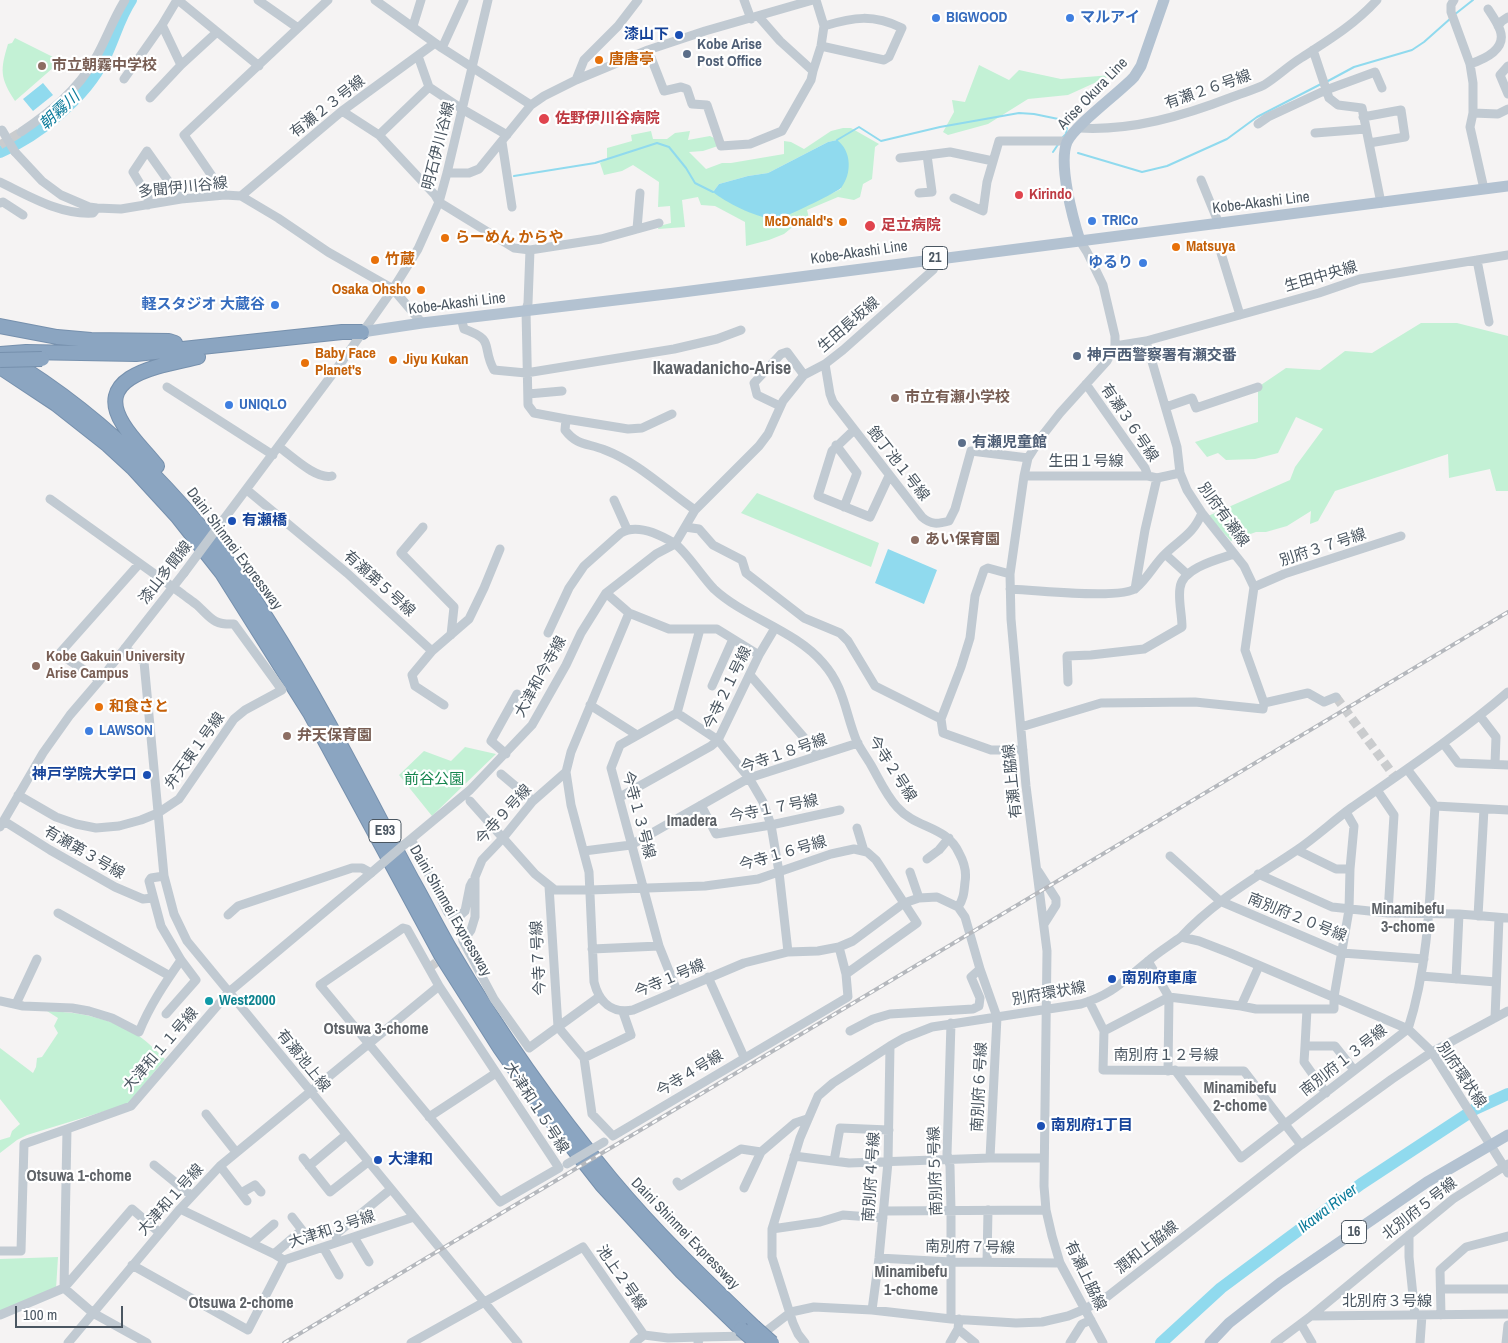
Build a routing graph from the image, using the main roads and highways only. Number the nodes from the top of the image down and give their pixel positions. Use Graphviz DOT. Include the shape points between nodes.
graph roads {
  1 [pos="1164,0"];
  2 [pos="1508,186"];
  3 [pos="1080,242"];
  4 [pos="0,326"];
  5 [pos="362,332"];
  6 [pos="196,352"];
  7 [pos="0,354"];
  8 [pos="42,356"];
  9 [pos="0,360"];
  10 [pos="0,367"];
  11 [pos="267,619"];
  12 [pos="1508,1135"];
  13 [pos="754,1335"];
  14 [pos="772,1343"];
  15 [pos="1210,1343"];
  1 -- 3 [label="main road, Arise Okura Line" via="1141,66 1126,86 1068,141 1065,169"];
  2 -- 3 [label="main road, Kobe-Akashi Line / 21"];
  3 -- 5 [label="main road, Kobe-Akashi Line / 21"];
  4 -- 6 [label="highway" via="100,341 169,341"];
  5 -- 6 [label="highway" via="331,341"];
  6 -- 8 [label="highway" via="114,360"];
  6 -- 11 [label="highway" via="132,376 119,390 116,409 126,429 181,494 233,564"];
  7 -- 8 [label="highway"];
  7 -- 11 [label="highway, Daini Shinmei Expressway / E93" via="89,415 140,461 206,535"];
  8 -- 9 [label="highway, bridge"];
  10 -- 13 [label="highway, Daini Shinmei Expressway / E93" via="56,404 108,445 161,498 216,565 310,713 441,954 544,1111 602,1185 682,1272"];
  11 -- 13 [label="highway, Daini Shinmei Expressway / E93" via="450,949 509,1044 612,1181"];
  12 -- 15 [label="main road, 16" via="1488,1142 1280,1283 1229,1323"];
  13 -- 14 [label="highway, Daini Shinmei Expressway / E93, bridge"];
}
